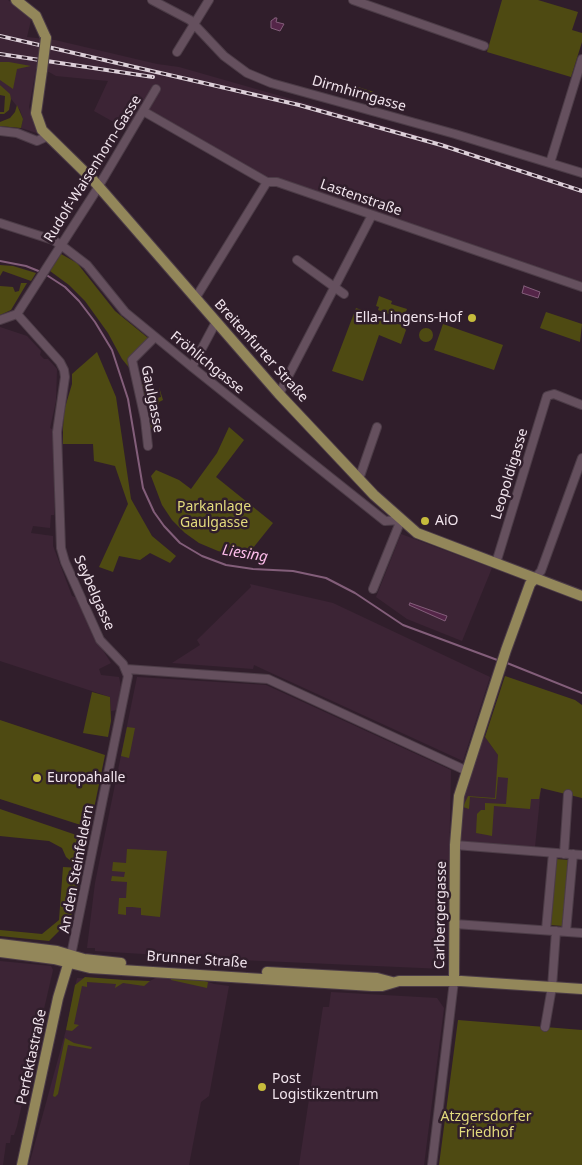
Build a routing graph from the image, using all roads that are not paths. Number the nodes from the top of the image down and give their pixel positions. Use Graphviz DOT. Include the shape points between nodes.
graph roads {
  1 [pos="16,0"];
  2 [pos="152,0"];
  3 [pos="209,0"];
  4 [pos="356,0"];
  5 [pos="195,24"];
  6 [pos="484,46"];
  7 [pos="178,52"];
  8 [pos="582,59"];
  9 [pos="156,89"];
  10 [pos="143,111"];
  11 [pos="0,131"];
  12 [pos="48,136"];
  13 [pos="550,163"];
  14 [pos="582,173"];
  15 [pos="267,182"];
  16 [pos="96,186"];
  17 [pos="372,215"];
  18 [pos="0,222"];
  19 [pos="61,245"];
  20 [pos="297,260"];
  21 [pos="582,287"];
  22 [pos="335,288"];
  23 [pos="344,294"];
  24 [pos="195,299"];
  25 [pos="17,314"];
  26 [pos="0,320"];
  27 [pos="216,322"];
  28 [pos="155,337"];
  29 [pos="192,368"];
  30 [pos="279,394"];
  31 [pos="581,405"];
  32 [pos="377,427"];
  33 [pos="148,446"];
  34 [pos="582,458"];
  35 [pos="359,479"];
  36 [pos="401,520"];
  37 [pos="496,563"];
  38 [pos="535,578"];
  39 [pos="373,589"];
  40 [pos="582,596"];
  41 [pos="126,669"];
  42 [pos="467,771"];
  43 [pos="568,794"];
  44 [pos="455,845"];
  45 [pos="554,853"];
  46 [pos="564,854"];
  47 [pos="573,854"];
  48 [pos="582,855"];
  49 [pos="454,924"];
  50 [pos="546,930"];
  51 [pos="556,931"];
  52 [pos="566,932"];
  53 [pos="582,933"];
  54 [pos="0,944"];
  55 [pos="0,952"];
  56 [pos="70,959"];
  57 [pos="454,981"];
  58 [pos="552,987"];
  59 [pos="582,989"];
  60 [pos="545,1027"];
  61 [pos="22,1165"];
  62 [pos="432,1165"];
  1 -- 12 [label="main road, Breitenfurter Straße, bridge" via="36,16 46,38 37,101"];
  2 -- 5 [label="street, Dirmhirngasse"];
  3 -- 5 [label="street"];
  4 -- 6 [label="street"];
  5 -- 7 [label="street"];
  5 -- 13 [label="street, Dirmhirngasse" via="224,56 247,73"];
  8 -- 13 [label="street"];
  9 -- 10 [label="street, Rudolf-Waisenhorn-Gasse"];
  10 -- 15 [label="street, Lastenstraße"];
  10 -- 16 [label="street, Rudolf-Waisenhorn-Gasse"];
  11 -- 12 [label="street" via="17,133 37,141"];
  12 -- 16 [label="main road, Breitenfurter Straße"];
  13 -- 14 [label="street, Dirmhirngasse"];
  15 -- 17 [label="street, Lastenstraße" via="277,182"];
  15 -- 24 [label="street"];
  16 -- 19 [label="street, Rudolf-Waisenhorn-Gasse"];
  16 -- 24 [label="main road, Breitenfurter Straße"];
  17 -- 21 [label="street, Lastenstraße"];
  17 -- 22 [label="street"];
  18 -- 19 [label="street, Fröhlichgasse"];
  19 -- 25 [label="street, Rudolf-Waisenhorn-Gasse"];
  19 -- 28 [label="street, Fröhlichgasse" via="87,265 125,312"];
  20 -- 22 [label="street"];
  22 -- 23 [label="street"];
  22 -- 30 [label="street"];
  24 -- 27 [label="main road, Breitenfurter Straße"];
  25 -- 26 [label="street"];
  25 -- 41 [label="street, Seybelgasse" via="64,370 56,432 61,548 100,640"];
  27 -- 29 [label="street"];
  27 -- 30 [label="main road, Breitenfurter Straße"];
  28 -- 29 [label="street, Fröhlichgasse"];
  28 -- 33 [label="street, Gaulgasse" via="132,360"];
  29 -- 36 [label="street, Fröhlichgasse" via="385,521"];
  30 -- 35 [label="main road, Breitenfurter Straße"];
  31 -- 37 [label="street, Leopoldigasse" via="549,393"];
  32 -- 35 [label="street"];
  34 -- 38 [label="street" via="542,567"];
  35 -- 36 [label="main road, Breitenfurter Straße"];
  36 -- 37 [label="main road, Breitenfurter Straße"];
  36 -- 39 [label="street"];
  37 -- 38 [label="main road, Breitenfurter Straße"];
  38 -- 40 [label="main road, Breitenfurter Straße"];
  38 -- 42 [label="main road, Carlbergergasse" via="499,671"];
  41 -- 42 [label="street" via="268,679"];
  41 -- 56 [label="street, An den Steinfeldern" via="128,676"];
  42 -- 44 [label="main road, Carlbergergasse" via="459,796"];
  43 -- 46 [label="street"];
  44 -- 45 [label="street"];
  44 -- 49 [label="main road, Carlbergergasse"];
  45 -- 46 [label="street"];
  45 -- 50 [label="street"];
  46 -- 47 [label="street"];
  47 -- 48 [label="street"];
  47 -- 52 [label="street"];
  49 -- 50 [label="street"];
  49 -- 57 [label="main road, Carlbergergasse"];
  50 -- 51 [label="street"];
  51 -- 52 [label="street"];
  51 -- 58 [label="street"];
  52 -- 53 [label="street"];
  54 -- 56 [label="main road, Brunner Straße" via="44,949"];
  55 -- 56 [label="main road, Brunner Straße"];
  56 -- 57 [label="main road, Brunner Straße" via="377,978 393,982"];
  56 -- 61 [label="main road, Perfektastraße" via="58,998"];
  57 -- 58 [label="main road, Brunner Straße"];
  57 -- 62 [label="street, Carlbergergasse"];
  58 -- 59 [label="main road, Brunner Straße"];
  58 -- 60 [label="street"];
}
